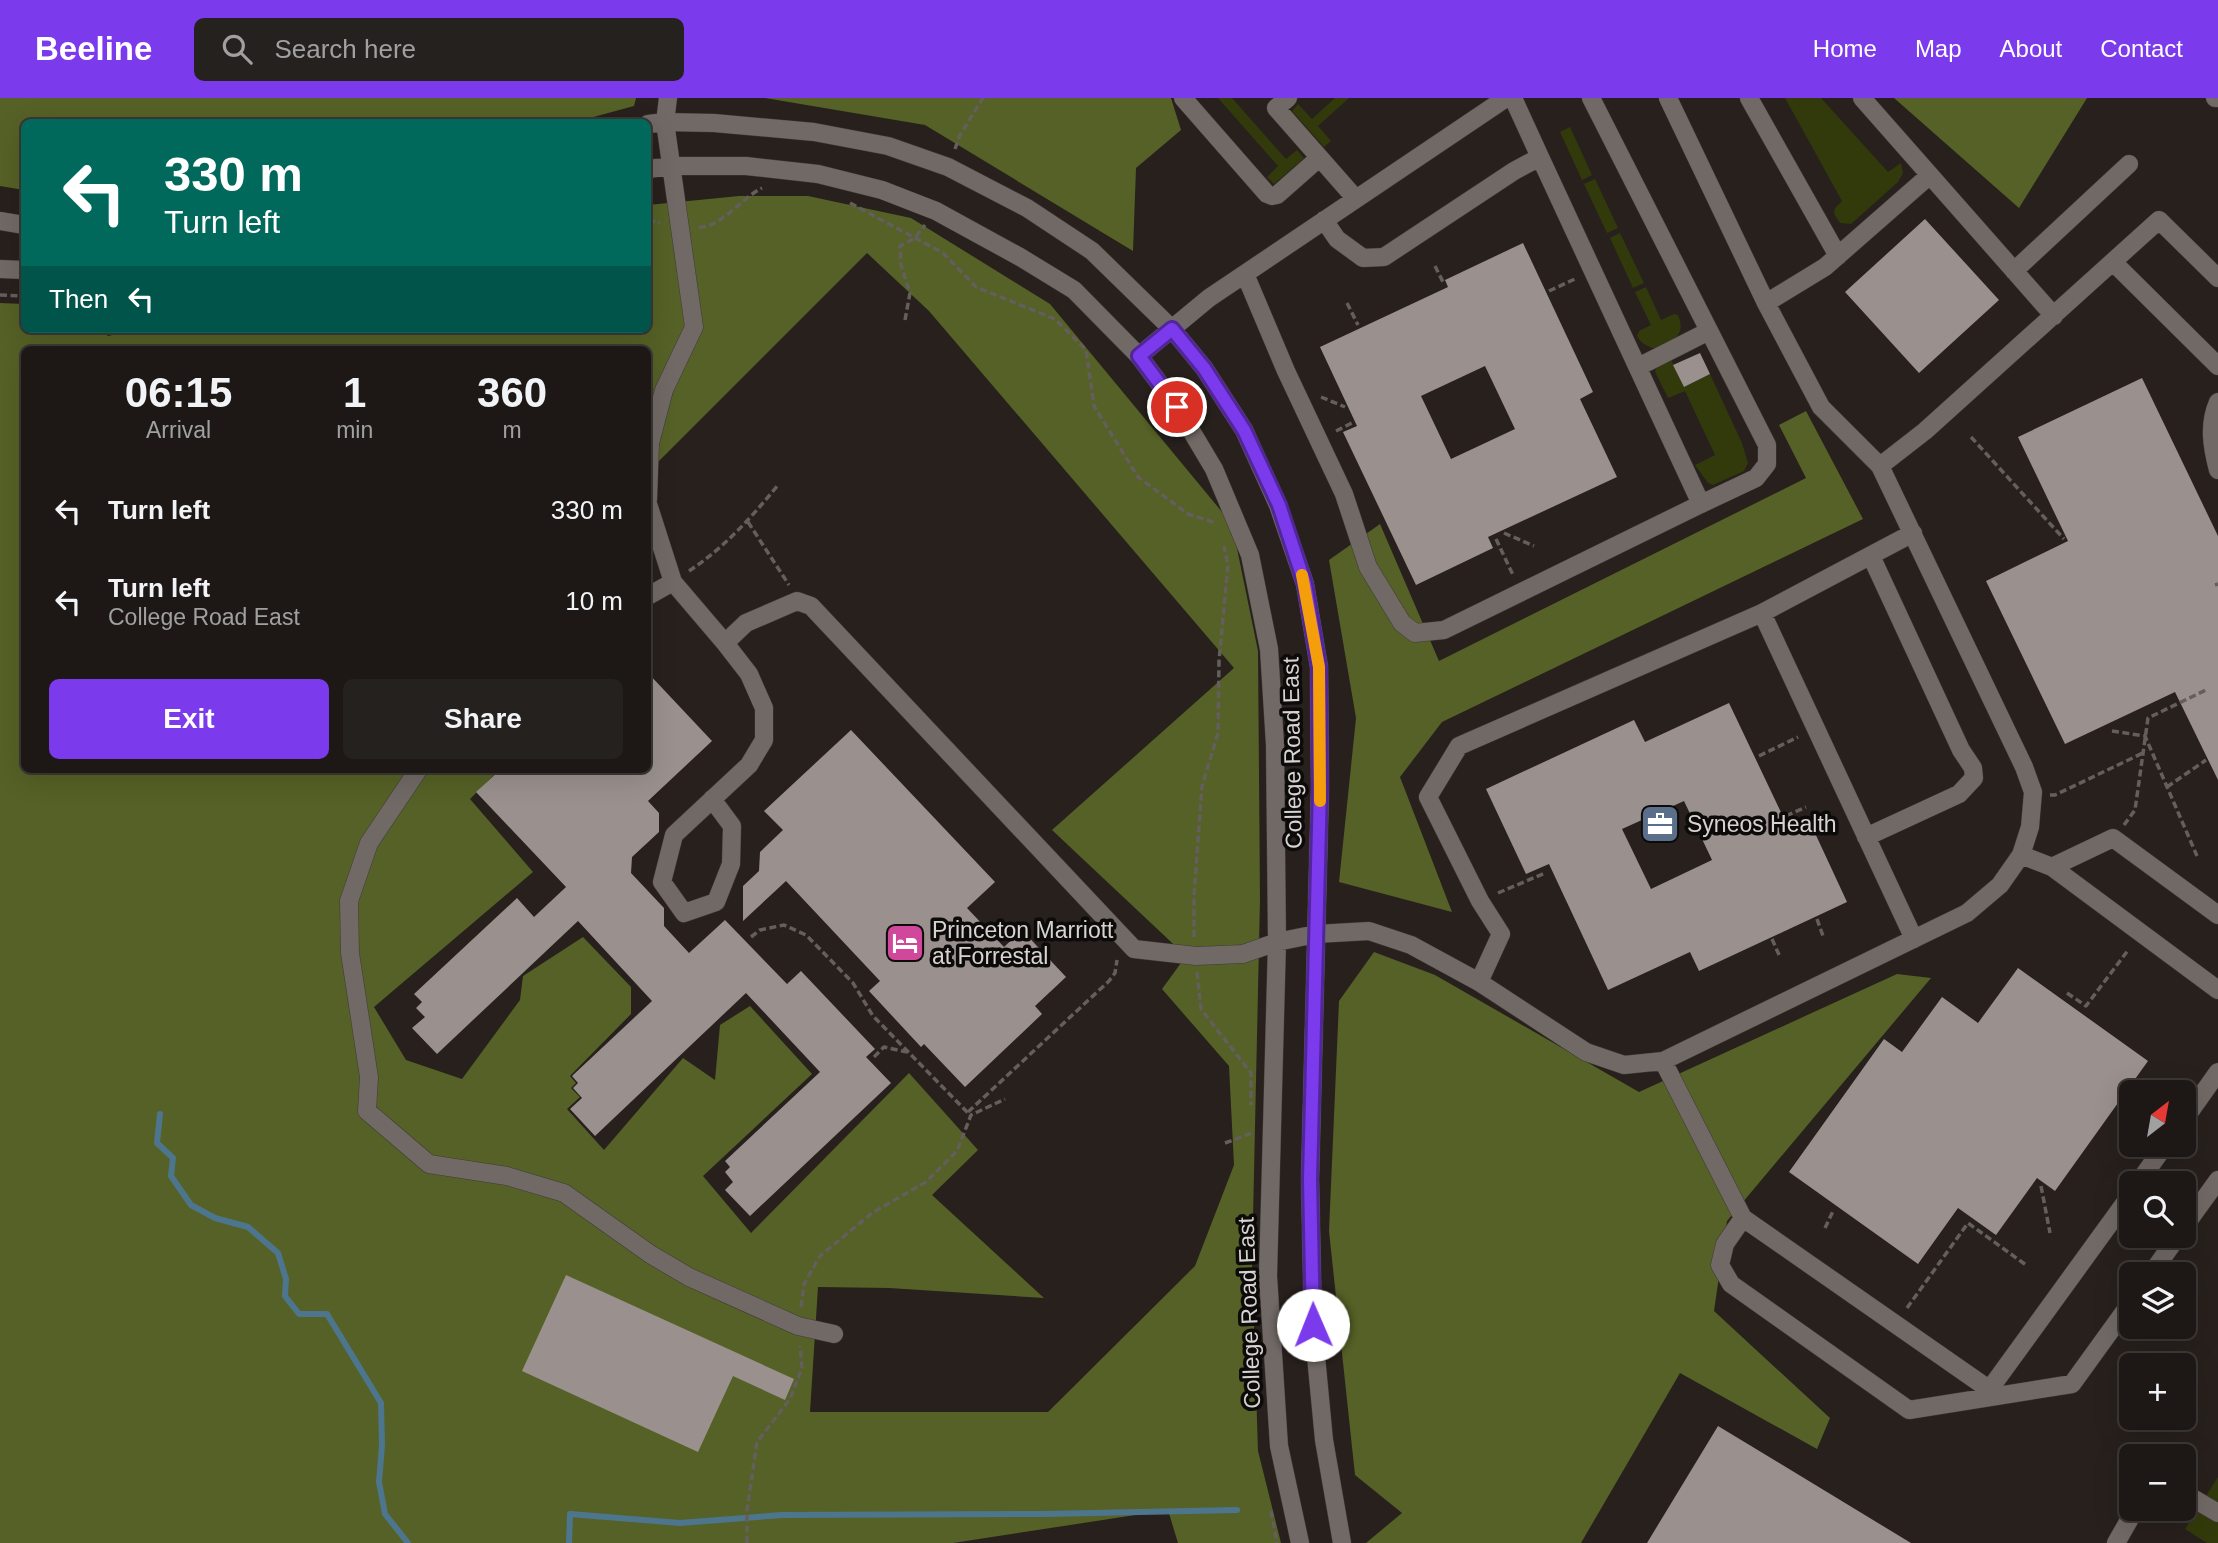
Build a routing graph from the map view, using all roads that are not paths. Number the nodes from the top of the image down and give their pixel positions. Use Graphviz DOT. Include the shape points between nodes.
graph roads {
  1 [pos="668,98"];
  2 [pos="1183,98"];
  3 [pos="1506,98"];
  4 [pos="1513,98"];
  5 [pos="1591,98"];
  6 [pos="1668,98"];
  7 [pos="1749,98"];
  8 [pos="1863,98"];
  9 [pos="1277,101"];
  10 [pos="656,123"];
  11 [pos="1540,157"];
  12 [pos="1319,158"];
  13 [pos="2129,164"];
  14 [pos="672,166"];
  15 [pos="651,169"];
  16 [pos="1930,175"];
  17 [pos="1356,199"];
  18 [pos="1324,220"];
  19 [pos="0,221"];
  20 [pos="21,224"];
  21 [pos="1838,256"];
  22 [pos="2113,262"];
  23 [pos="0,269"];
  24 [pos="21,270"];
  25 [pos="2014,271"];
  26 [pos="1245,274"];
  27 [pos="2218,278"];
  28 [pos="1766,303"];
  29 [pos="2053,316"];
  30 [pos="1172,329"];
  31 [pos="1709,331"];
  32 [pos="1139,356"];
  33 [pos="2218,366"];
  34 [pos="1638,367"];
  35 [pos="2218,402"];
  36 [pos="651,439"];
  37 [pos="1880,466"];
  38 [pos="2218,470"];
  39 [pos="1701,504"];
  40 [pos="651,512"];
  41 [pos="1913,533"];
  42 [pos="1871,556"];
  43 [pos="673,582"];
  44 [pos="651,594"];
  45 [pos="1762,613"];
  46 [pos="725,643"];
  47 [pos="416,773"];
  48 [pos="712,799"];
  49 [pos="1866,837"];
  50 [pos="2021,855"];
  51 [pos="2052,867"];
  52 [pos="2218,915"];
  53 [pos="1316,934"];
  54 [pos="1914,939"];
  55 [pos="1277,942"];
  56 [pos="1479,982"];
  57 [pos="2218,990"];
  58 [pos="1663,1061"];
  59 [pos="2218,1072"];
  60 [pos="2196,1103"];
  61 [pos="2218,1180"];
  62 [pos="2196,1210"];
  63 [pos="2119,1211"];
  64 [pos="1743,1218"];
  65 [pos="2119,1319"];
  66 [pos="834,1334"];
  67 [pos="1987,1394"];
  68 [pos="2196,1500"];
  69 [pos="2218,1513"];
  70 [pos="2129,1521"];
  71 [pos="1300,1543"];
  72 [pos="1342,1543"];
  73 [pos="2116,1543"];
  1 -- 10 [label="street"];
  2 -- 12 [label="street" via="1267,194 1277,195"];
  3 -- 17 [label="street"];
  4 -- 11 [label="street"];
  5 -- 31 [label="street"];
  6 -- 28 [label="street"];
  7 -- 21 [label="street"];
  8 -- 16 [label="street"];
  9 -- 12 [label="street"];
  10 -- 14 [label="street"];
  10 -- 30 [label="street, College Road East" via="814,132 888,146 948,167 1027,208 1092,251"];
  11 -- 18 [label="street" via="1384,257 1363,258 1337,239"];
  11 -- 34 [label="street"];
  12 -- 17 [label="street"];
  13 -- 25 [label="street"];
  14 -- 15 [label="street, College Road East"];
  14 -- 32 [label="street, College Road East" via="746,166 818,174 936,211 1074,290"];
  14 -- 36 [label="street" via="694,327 664,390"];
  16 -- 21 [label="street"];
  16 -- 25 [label="street"];
  17 -- 18 [label="street"];
  18 -- 26 [label="street"];
  19 -- 20 [label="street"];
  21 -- 28 [label="street"];
  22 -- 27 [label="street" via="2159,220"];
  22 -- 29 [label="street"];
  22 -- 33 [label="street"];
  23 -- 24 [label="street"];
  25 -- 29 [label="street"];
  26 -- 30 [label="street"];
  26 -- 39 [label="street" via="1344,494 1368,567 1402,623 1415,633 1444,629"];
  28 -- 37 [label="street" via="1821,407"];
  29 -- 37 [label="street"];
  30 -- 32 [label="street"];
  30 -- 53 [label="street, College Road East" via="1244,430 1279,505 1305,584 1319,667"];
  31 -- 34 [label="street"];
  31 -- 39 [label="street" via="1767,445 1767,464 1756,478"];
  32 -- 55 [label="street, College Road East" via="1177,407 1214,470 1250,555 1269,649"];
  34 -- 39 [label="street"];
  35 -- 38 [label="street" via="2211,429"];
  37 -- 41 [label="street"];
  40 -- 43 [label="street"];
  41 -- 42 [label="street"];
  41 -- 50 [label="street" via="2033,792 2030,827"];
  42 -- 45 [label="street"];
  42 -- 49 [label="street" via="1974,778 1959,794"];
  43 -- 44 [label="street"];
  43 -- 46 [label="street"];
  45 -- 49 [label="street"];
  45 -- 56 [label="street" via="1459,746 1428,797 1501,934"];
  46 -- 48 [label="street" via="749,674 764,708 764,740 750,765"];
  46 -- 55 [label="street" via="746,623 797,601 811,606 1134,949 1195,956 1243,954"];
  47 -- 66 [label="street" via="369,844 349,901 349,953 369,1077 368,1111 429,1164 507,1176 564,1192 689,1278 799,1326"];
  48 -- 48 [label="street" via="674,835 662,883 684,913 716,902 731,864 732,826"];
  49 -- 54 [label="street"];
  50 -- 51 [label="street"];
  50 -- 54 [label="street" via="2000,885 1967,912"];
  51 -- 52 [label="street" via="2113,838"];
  51 -- 57 [label="street"];
  53 -- 55 [label="street"];
  53 -- 56 [label="street" via="1369,931 1412,944"];
  53 -- 72 [label="street, College Road East" via="1310,1179 1313,1325 1324,1440"];
  54 -- 58 [label="street"];
  55 -- 71 [label="street, College Road East" via="1268,1276 1279,1446"];
  56 -- 58 [label="street" via="1586,1052 1624,1065"];
  58 -- 64 [label="street"];
  59 -- 60 [label="street"];
  61 -- 62 [label="street"];
  63 -- 67 [label="street"];
  64 -- 67 [label="street"];
  64 -- 67 [label="street" via="1725,1244 1720,1265 1731,1284 1909,1410"];
  65 -- 67 [label="street" via="2072,1384"];
  68 -- 69 [label="street"];
  70 -- 73 [label="street"];
}
